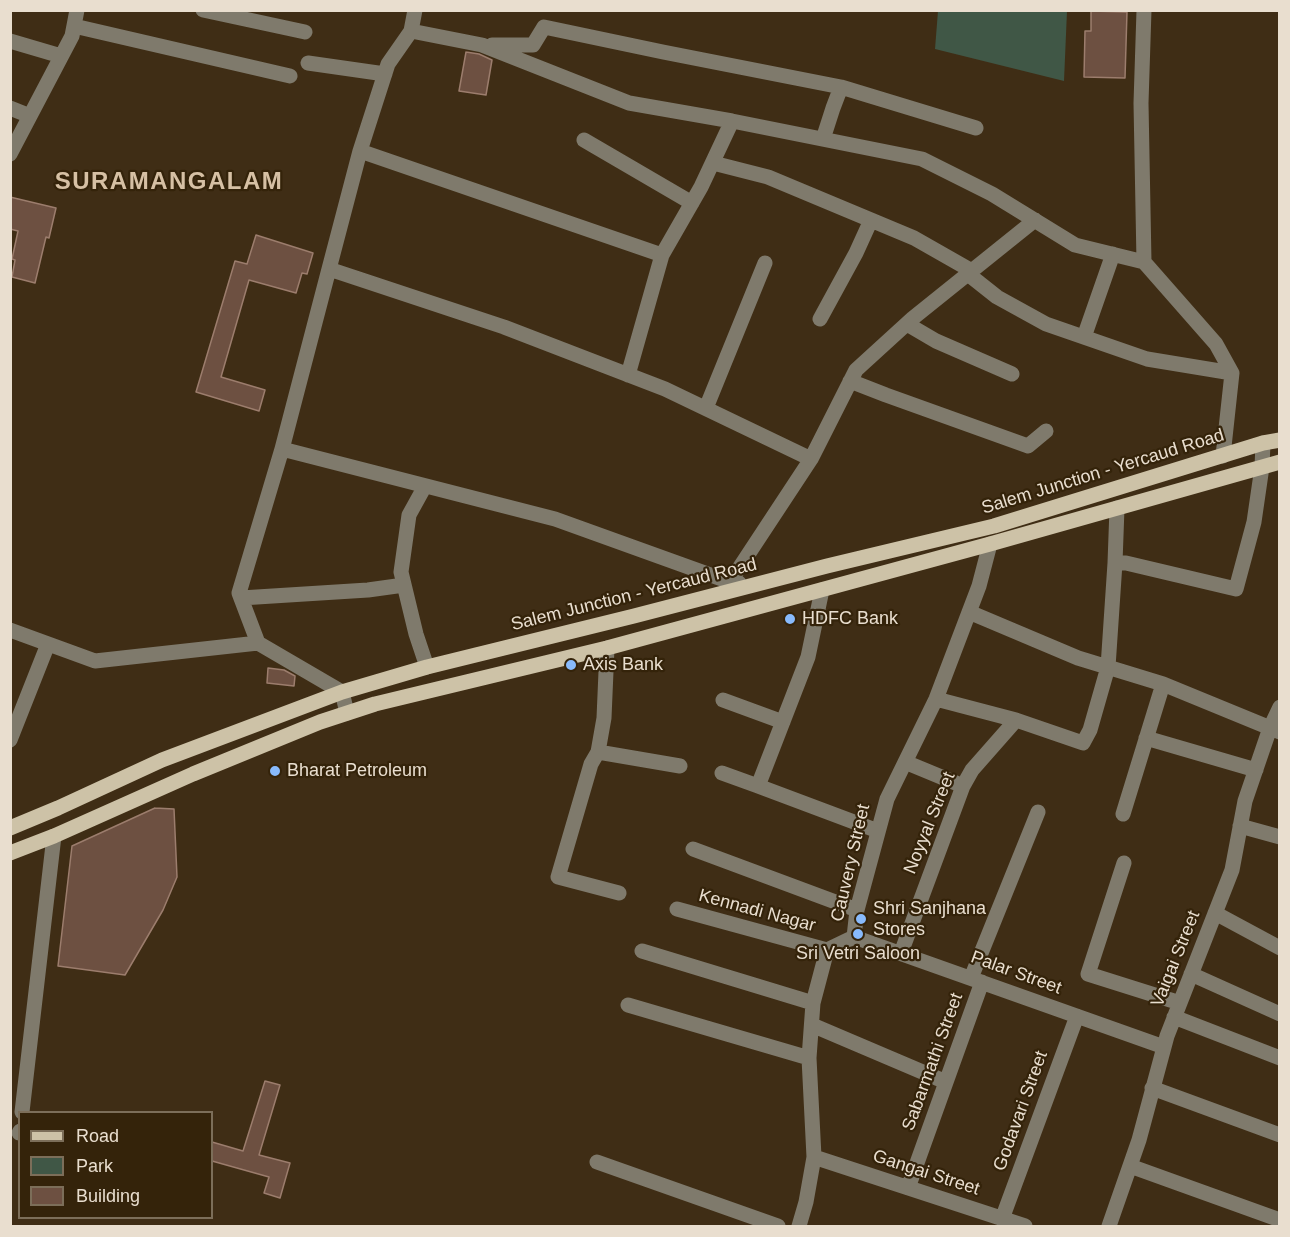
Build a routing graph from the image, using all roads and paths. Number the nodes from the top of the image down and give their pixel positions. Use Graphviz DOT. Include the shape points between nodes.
graph roads {
  1 [pos="203,10"];
  2 [pos="415,10"];
  3 [pos="1144,10"];
  4 [pos="267,17"];
  5 [pos="76,18"];
  6 [pos="411,31"];
  7 [pos="305,32"];
  8 [pos="10,41"];
  9 [pos="482,45"];
  10 [pos="61,56"];
  11 [pos="308,63"];
  12 [pos="385,74"];
  13 [pos="290,76"];
  14 [pos="841,87"];
  15 [pos="10,108"];
  16 [pos="30,116"];
  17 [pos="732,121"];
  18 [pos="976,128"];
  19 [pos="823,139"];
  20 [pos="584,140"];
  21 [pos="360,151"];
  22 [pos="10,154"];
  23 [pos="713,163"];
  24 [pos="692,203"];
  25 [pos="871,220"];
  26 [pos="1035,220"];
  27 [pos="1113,254"];
  28 [pos="662,255"];
  29 [pos="1144,262"];
  30 [pos="765,263"];
  31 [pos="329,269"];
  32 [pos="970,272"];
  33 [pos="820,319"];
  34 [pos="907,324"];
  35 [pos="1084,337"];
  36 [pos="1232,373"];
  37 [pos="1012,374"];
  38 [pos="628,375"];
  39 [pos="850,381"];
  40 [pos="706,408"];
  41 [pos="1046,431"];
  42 [pos="1280,440"];
  43 [pos="1263,443"];
  44 [pos="282,449"];
  45 [pos="1223,456"];
  46 [pos="811,459"];
  47 [pos="1280,462"];
  48 [pos="1262,467"];
  49 [pos="425,486"];
  50 [pos="1117,508"];
  51 [pos="990,544"];
  52 [pos="1115,563"];
  53 [pos="730,582"];
  54 [pos="404,585"];
  55 [pos="755,585"];
  56 [pos="822,590"];
  57 [pos="241,598"];
  58 [pos="756,608"];
  59 [pos="969,612"];
  60 [pos="10,630"];
  61 [pos="258,643"];
  62 [pos="48,644"];
  63 [pos="607,648"];
  64 [pos="427,667"];
  65 [pos="1108,667"];
  66 [pos="1163,684"];
  67 [pos="342,692"];
  68 [pos="936,699"];
  69 [pos="723,700"];
  70 [pos="1280,707"];
  71 [pos="347,713"];
  72 [pos="1016,720"];
  73 [pos="783,722"];
  74 [pos="1275,730"];
  75 [pos="1146,738"];
  76 [pos="10,740"];
  77 [pos="598,752"];
  78 [pos="905,762"];
  79 [pos="680,766"];
  80 [pos="1256,770"];
  81 [pos="722,772"];
  82 [pos="758,786"];
  83 [pos="963,786"];
  84 [pos="1038,812"];
  85 [pos="1123,814"];
  86 [pos="1240,826"];
  87 [pos="10,828"];
  88 [pos="878,831"];
  89 [pos="54,836"];
  90 [pos="1280,837"];
  91 [pos="693,849"];
  92 [pos="10,854"];
  93 [pos="1124,863"];
  94 [pos="619,894"];
  95 [pos="677,909"];
  96 [pos="857,910"];
  97 [pos="1215,913"];
  98 [pos="854,937"];
  99 [pos="1280,948"];
  100 [pos="827,950"];
  101 [pos="642,951"];
  102 [pos="901,953"];
  103 [pos="1191,975"];
  104 [pos="977,980"];
  105 [pos="813,1003"];
  106 [pos="628,1005"];
  107 [pos="1177,1010"];
  108 [pos="1280,1014"];
  109 [pos="1077,1016"];
  110 [pos="812,1025"];
  111 [pos="1164,1047"];
  112 [pos="809,1058"];
  113 [pos="1280,1058"];
  114 [pos="946,1082"];
  115 [pos="1152,1088"];
  116 [pos="22,1111"];
  117 [pos="1280,1135"];
  118 [pos="814,1157"];
  119 [pos="597,1162"];
  120 [pos="1130,1166"];
  121 [pos="908,1188"];
  122 [pos="1002,1219"];
  123 [pos="1280,1220"];
  124 [pos="778,1227"];
  125 [pos="799,1227"];
  126 [pos="1025,1227"];
  127 [pos="1109,1227"];
  1 -- 4 [label="street"];
  2 -- 6 [label="street"];
  3 -- 29 [label="street"];
  4 -- 7 [label="street"];
  5 -- 10 [label="street"];
  5 -- 13 [label="street"];
  6 -- 9 [label="street"];
  6 -- 12 [label="street"];
  8 -- 10 [label="street"];
  9 -- 14 [label="street" via="533,45 544,27"];
  9 -- 17 [label="street" via="629,103"];
  10 -- 16 [label="street"];
  11 -- 12 [label="street"];
  12 -- 21 [label="street"];
  14 -- 18 [label="street"];
  14 -- 19 [label="street"];
  15 -- 16 [label="street"];
  16 -- 22 [label="street"];
  17 -- 19 [label="street"];
  17 -- 23 [label="street"];
  19 -- 26 [label="street" via="922,159"];
  20 -- 24 [label="street"];
  21 -- 28 [label="street"];
  21 -- 31 [label="street"];
  23 -- 24 [label="street"];
  23 -- 25 [label="street" via="768,177"];
  24 -- 28 [label="street"];
  25 -- 32 [label="street" via="914,238"];
  25 -- 33 [label="street"];
  26 -- 27 [label="street" via="1075,245"];
  26 -- 32 [label="street"];
  27 -- 29 [label="street"];
  27 -- 35 [label="street"];
  28 -- 38 [label="street"];
  29 -- 36 [label="street" via="1216,344"];
  30 -- 40 [label="street"];
  31 -- 38 [label="street" via="504,327"];
  31 -- 44 [label="street"];
  32 -- 34 [label="street"];
  32 -- 35 [label="street" via="997,297 1046,324"];
  34 -- 37 [label="street"];
  34 -- 39 [label="street" via="856,370"];
  35 -- 36 [label="street" via="1148,359"];
  36 -- 45 [label="street"];
  38 -- 40 [label="street"];
  39 -- 41 [label="street" via="1028,446"];
  39 -- 46 [label="street"];
  40 -- 46 [label="street"];
  42 -- 43 [label="main road, Salem Junction - Yercaud Road"];
  43 -- 45 [label="main road, Salem Junction - Yercaud Road"];
  43 -- 48 [label="street"];
  44 -- 49 [label="street"];
  44 -- 57 [label="street" via="239,593"];
  45 -- 55 [label="main road, Salem Junction - Yercaud Road" via="994,526"];
  46 -- 53 [label="street"];
  47 -- 48 [label="main road"];
  48 -- 50 [label="main road"];
  48 -- 52 [label="street" via="1254,522 1236,589"];
  49 -- 53 [label="street" via="555,519"];
  49 -- 54 [label="street" via="409,515 401,572"];
  50 -- 51 [label="main road"];
  50 -- 52 [label="street"];
  51 -- 56 [label="main road"];
  51 -- 59 [label="street, Cauvery Street"];
  52 -- 65 [label="street"];
  53 -- 55 [label="street"];
  54 -- 57 [label="street"];
  54 -- 64 [label="street"];
  55 -- 58 [label="main road"];
  55 -- 64 [label="main road, Salem Junction - Yercaud Road"];
  56 -- 58 [label="main road"];
  56 -- 73 [label="street" via="808,657"];
  57 -- 61 [label="street"];
  58 -- 63 [label="main road"];
  59 -- 65 [label="street"];
  59 -- 68 [label="street, Cauvery Street"];
  60 -- 62 [label="street"];
  61 -- 62 [label="street" via="95,661"];
  61 -- 67 [label="street"];
  62 -- 76 [label="street"];
  63 -- 71 [label="main road"];
  63 -- 77 [label="street" via="604,718"];
  64 -- 67 [label="main road, Salem Junction - Yercaud Road"];
  65 -- 66 [label="street"];
  65 -- 72 [label="street" via="1083,743"];
  66 -- 74 [label="street"];
  66 -- 75 [label="street"];
  67 -- 71 [label="street"];
  67 -- 87 [label="main road, Salem Junction - Yercaud Road" via="162,760"];
  68 -- 72 [label="street"];
  68 -- 78 [label="street, Cauvery Street"];
  69 -- 73 [label="street"];
  70 -- 74 [label="street, Vaigai Street"];
  71 -- 89 [label="main road" via="193,774"];
  72 -- 83 [label="street, Noyyal Street" via="972,770"];
  73 -- 82 [label="street"];
  74 -- 80 [label="street, Vaigai Street"];
  75 -- 80 [label="street"];
  75 -- 85 [label="street"];
  77 -- 79 [label="street"];
  77 -- 94 [label="street" via="591,764 558,877"];
  78 -- 83 [label="street"];
  78 -- 88 [label="street, Cauvery Street" via="886,799"];
  80 -- 86 [label="street, Vaigai Street"];
  81 -- 82 [label="street"];
  82 -- 88 [label="street"];
  83 -- 102 [label="street, Noyyal Street"];
  84 -- 104 [label="street, Sabarmathi Street"];
  86 -- 90 [label="street"];
  86 -- 97 [label="street, Vaigai Street" via="1232,870"];
  88 -- 96 [label="street, Cauvery Street"];
  89 -- 92 [label="main road"];
  89 -- 116 [label="street"];
  91 -- 96 [label="street"];
  93 -- 107 [label="street" via="1088,974"];
  95 -- 100 [label="street, Kennadi Nagar"];
  96 -- 98 [label="street, Cauvery Street"];
  97 -- 99 [label="street"];
  97 -- 103 [label="street, Vaigai Street"];
  98 -- 100 [label="street, Cauvery Street"];
  98 -- 102 [label="street, Palar Street"];
  100 -- 105 [label="street"];
  101 -- 105 [label="street"];
  102 -- 104 [label="street, Palar Street"];
  103 -- 107 [label="street, Vaigai Street"];
  103 -- 108 [label="street"];
  104 -- 109 [label="street, Palar Street"];
  104 -- 114 [label="street, Sabarmathi Street"];
  105 -- 110 [label="street"];
  106 -- 112 [label="street"];
  107 -- 111 [label="street, Vaigai Street"];
  107 -- 113 [label="street"];
  109 -- 111 [label="street, Palar Street"];
  109 -- 122 [label="street, Godavari Street"];
  110 -- 112 [label="street"];
  110 -- 114 [label="street"];
  111 -- 115 [label="street, Vaigai Street"];
  112 -- 118 [label="street"];
  114 -- 121 [label="street, Sabarmathi Street"];
  115 -- 117 [label="street"];
  115 -- 120 [label="street, Vaigai Street"];
  118 -- 121 [label="street, Gangai Street"];
  118 -- 125 [label="street"];
  119 -- 124 [label="street"];
  120 -- 123 [label="street"];
  120 -- 127 [label="street, Vaigai Street"];
  121 -- 122 [label="street, Gangai Street"];
  122 -- 126 [label="street, Gangai Street"];
}
